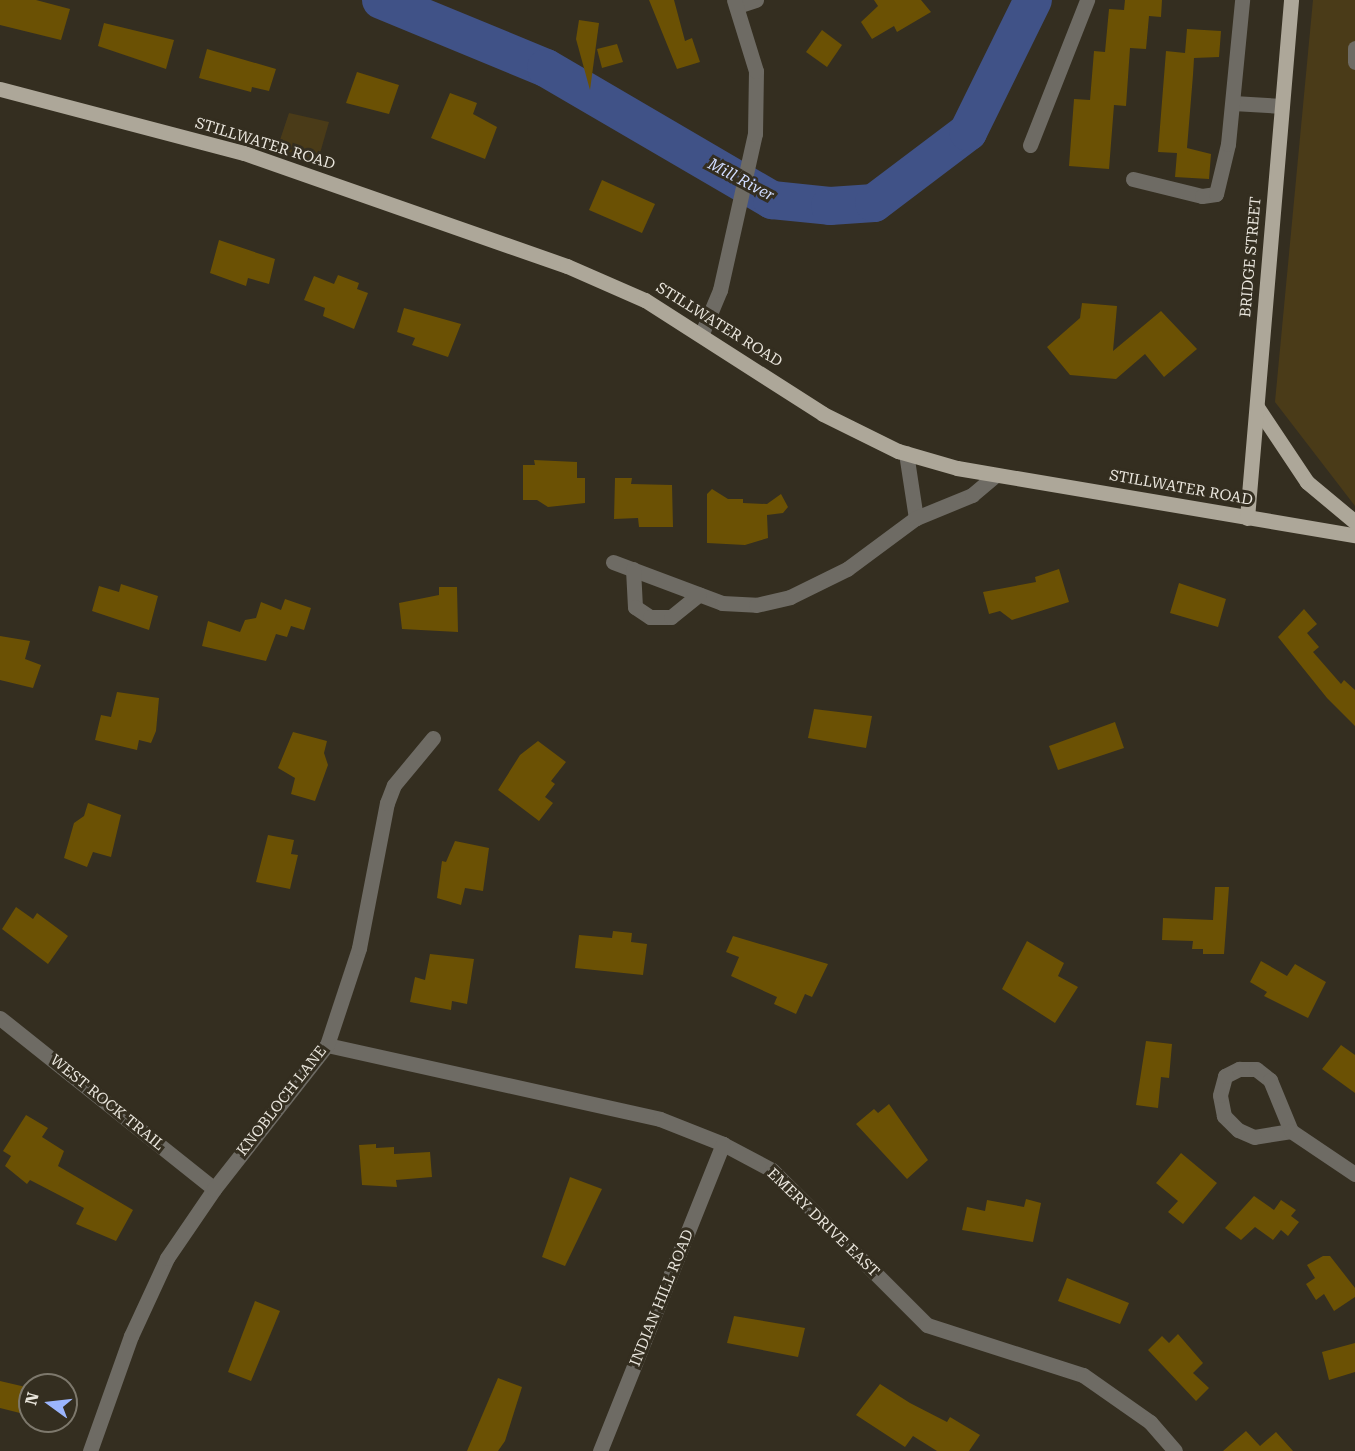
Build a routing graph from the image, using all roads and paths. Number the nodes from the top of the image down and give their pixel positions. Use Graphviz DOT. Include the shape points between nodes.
graph roads {
  1 [pos="756,0"];
  2 [pos="1087,0"];
  3 [pos="1242,0"];
  4 [pos="1291,0"];
  5 [pos="736,3"];
  6 [pos="1355,48"];
  7 [pos="1355,62"];
  8 [pos="0,89"];
  9 [pos="1233,103"];
  10 [pos="1282,106"];
  11 [pos="1030,145"];
  12 [pos="1133,179"];
  13 [pos="702,333"];
  14 [pos="1257,407"];
  15 [pos="906,453"];
  16 [pos="996,475"];
  17 [pos="916,518"];
  18 [pos="1247,518"];
  19 [pos="1355,522"];
  20 [pos="1355,535"];
  21 [pos="613,562"];
  22 [pos="633,569"];
  23 [pos="699,594"];
  24 [pos="433,738"];
  25 [pos="0,1018"];
  26 [pos="327,1045"];
  27 [pos="1291,1131"];
  28 [pos="723,1144"];
  29 [pos="1355,1174"];
  30 [pos="214,1189"];
  31 [pos="90,1451"];
  32 [pos="600,1451"];
  33 [pos="1175,1451"];
  1 -- 5 [label="street"];
  2 -- 11 [label="street"];
  3 -- 9 [label="street"];
  4 -- 10 [label="main road, BRIDGE STREET"];
  5 -- 13 [label="street" via="756,71 754,134 720,290"];
  6 -- 7 [label="street"];
  8 -- 13 [label="main road, STILLWATER ROAD" via="244,153 453,225 645,300"];
  9 -- 10 [label="street"];
  9 -- 12 [label="street" via="1216,194 1202,196"];
  10 -- 14 [label="main road, BRIDGE STREET"];
  13 -- 15 [label="main road, STILLWATER ROAD" via="823,414"];
  14 -- 18 [label="main road, BRIDGE STREET"];
  14 -- 19 [label="main road" via="1307,482"];
  15 -- 16 [label="main road, STILLWATER ROAD"];
  15 -- 17 [label="street"];
  16 -- 17 [label="street" via="972,495"];
  16 -- 18 [label="main road, STILLWATER ROAD"];
  17 -- 23 [label="street" via="847,569 790,597 756,605 722,603"];
  18 -- 20 [label="main road, STILLWATER ROAD"];
  21 -- 22 [label="street"];
  22 -- 23 [label="street"];
  22 -- 23 [label="street" via="635,607 650,617 671,617"];
  24 -- 26 [label="street, KNOBLOCH LANE" via="394,785 387,803 359,948"];
  25 -- 30 [label="street, WEST ROCK TRAIL"];
  26 -- 28 [label="street, EMERY DRIVE EAST" via="660,1119"];
  26 -- 30 [label="street, KNOBLOCH LANE"];
  27 -- 27 [label="street" via="1270,1080 1256,1069 1239,1068 1225,1076 1220,1095 1224,1116 1238,1130 1254,1137"];
  27 -- 29 [label="street"];
  28 -- 32 [label="street, INDIAN HILL ROAD"];
  28 -- 33 [label="street, EMERY DRIVE EAST" via="772,1170 927,1325 1083,1376 1150,1422"];
  30 -- 31 [label="street, KNOBLOCH LANE" via="167,1258 131,1336"];
}
